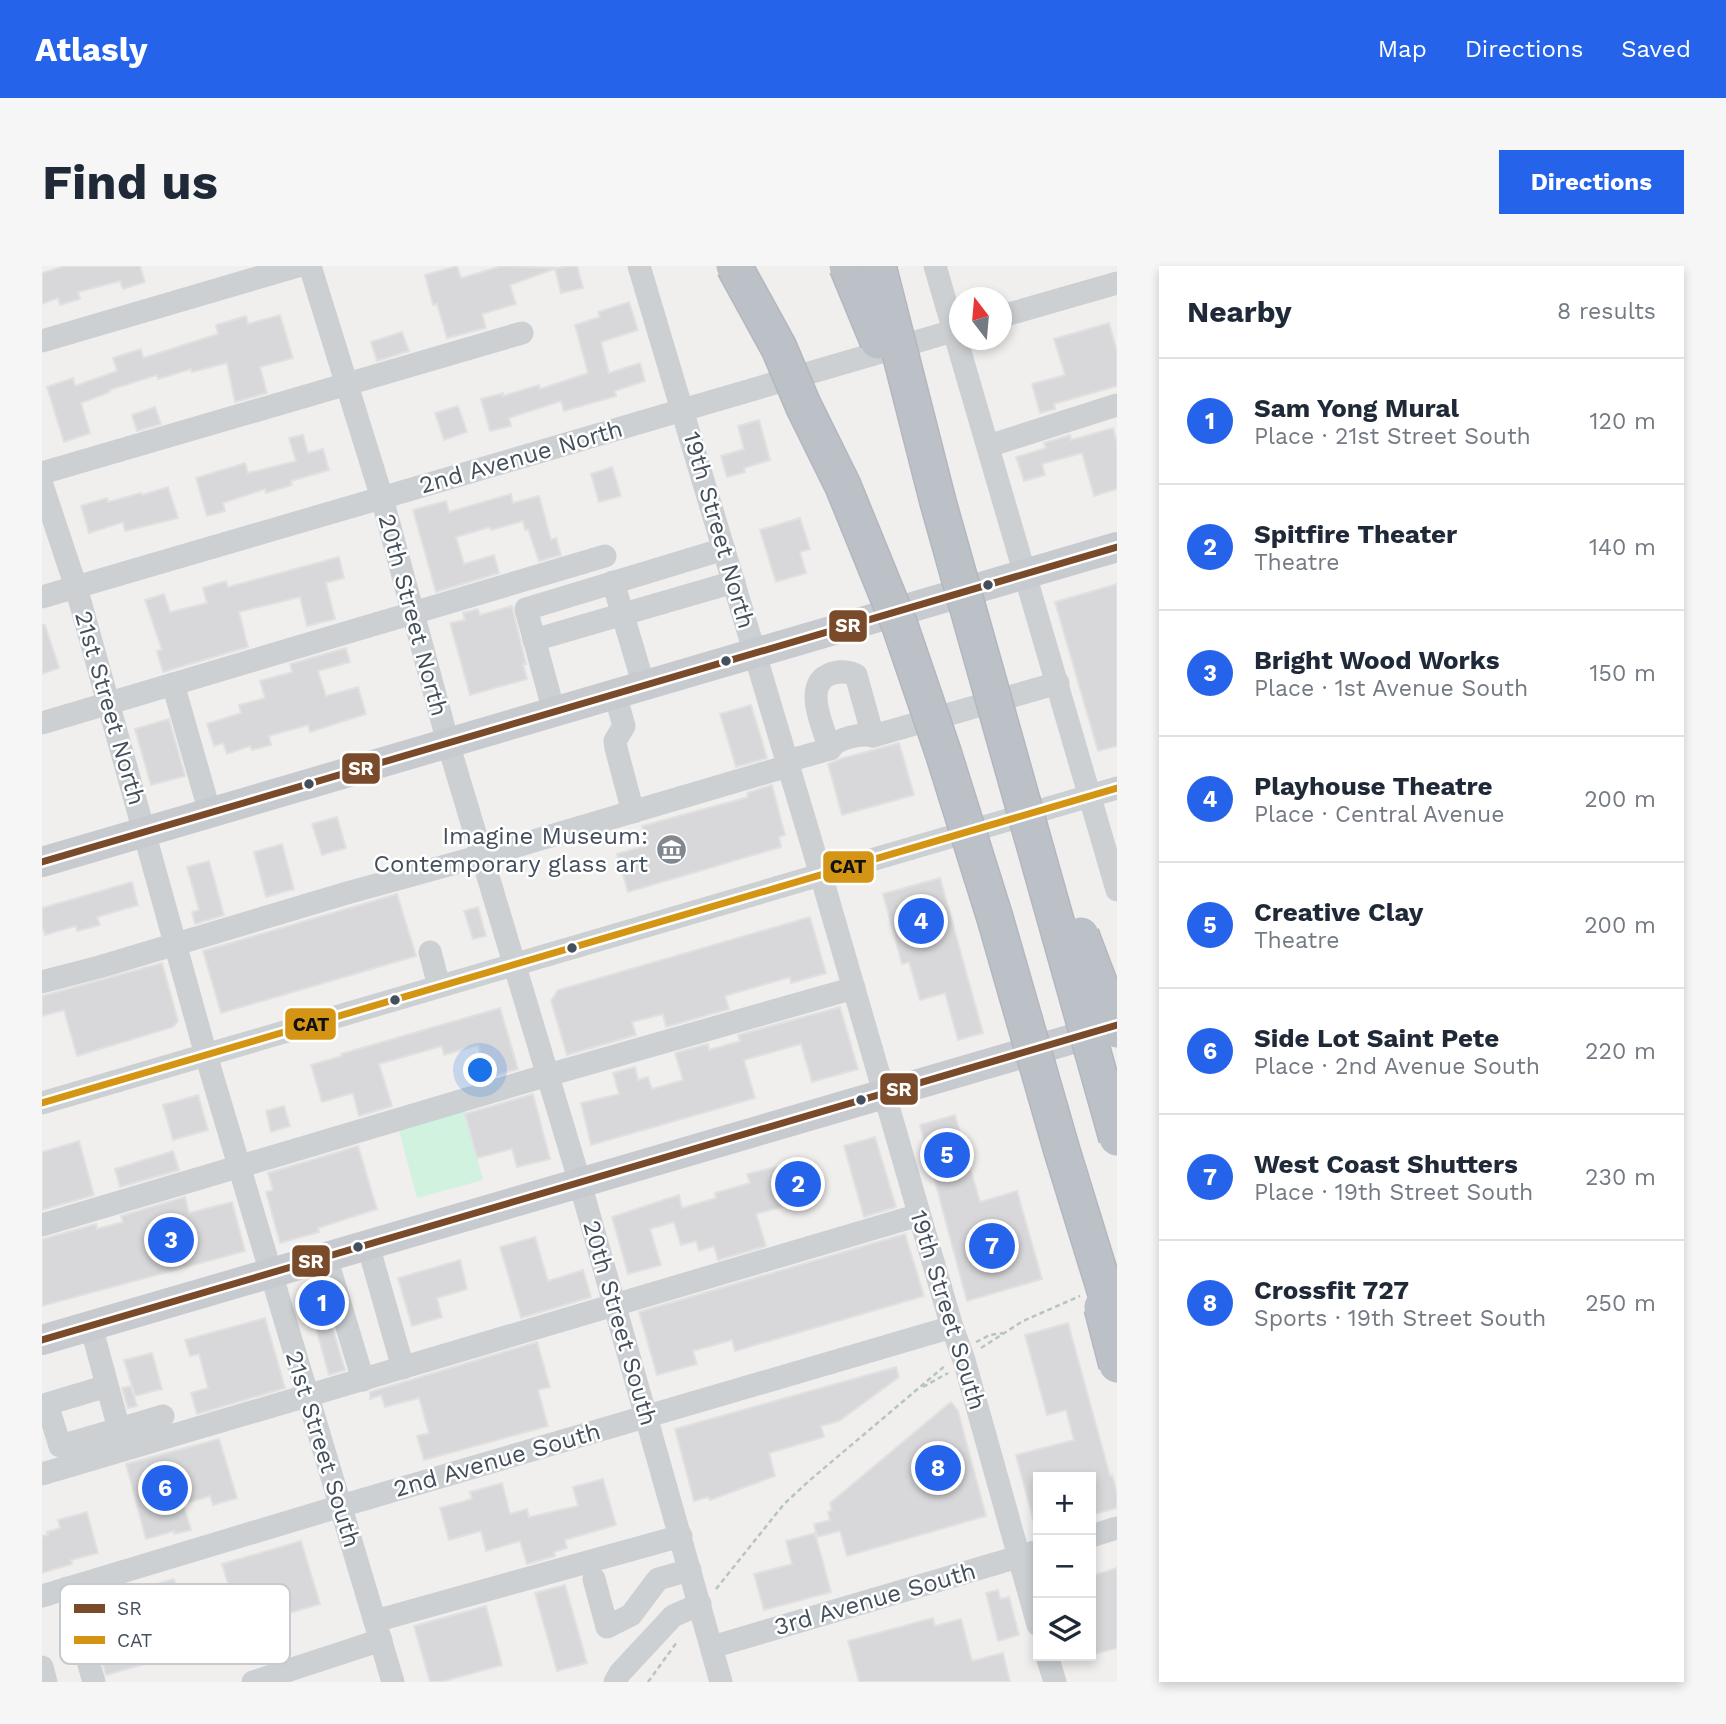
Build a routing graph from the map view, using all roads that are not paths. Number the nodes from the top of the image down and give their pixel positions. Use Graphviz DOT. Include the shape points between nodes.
graph roads {
  1 [pos="298,266"];
  2 [pos="310,266"];
  3 [pos="639,266"];
  4 [pos="710,266"];
  5 [pos="734,266"];
  6 [pos="847,266"];
  7 [pos="877,266"];
  8 [pos="935,266"];
  9 [pos="1117,283"];
  10 [pos="949,307"];
  11 [pos="1012,313"];
  12 [pos="949,332"];
  13 [pos="522,333"];
  14 [pos="42,341"];
  15 [pos="962,350"];
  16 [pos="347,384"];
  17 [pos="803,405"];
  18 [pos="1117,405"];
  19 [pos="683,410"];
  20 [pos="988,446"];
  21 [pos="42,473"];
  22 [pos="42,485"];
  23 [pos="382,498"];
  24 [pos="938,502"];
  25 [pos="1117,547"];
  26 [pos="724,549"];
  27 [pos="606,556"];
  28 [pos="1026,574"];
  29 [pos="613,582"];
  30 [pos="734,582"];
  31 [pos="76,587"];
  32 [pos="42,597"];
  33 [pos="413,612"];
  34 [pos="623,615"];
  35 [pos="534,640"];
  36 [pos="755,653"];
  37 [pos="1058,683"];
  38 [pos="173,684"];
  39 [pos="644,686"];
  40 [pos="615,694"];
  41 [pos="109,703"];
  42 [pos="554,712"];
  43 [pos="42,723"];
  44 [pos="873,736"];
  45 [pos="1006,738"];
  46 [pos="448,743"];
  47 [pos="830,749"];
  48 [pos="787,764"];
  49 [pos="1117,788"];
  50 [pos="1090,796"];
  51 [pos="634,812"];
  52 [pos="210,813"];
  53 [pos="145,832"];
  54 [pos="42,862"];
  55 [pos="480,870"];
  56 [pos="821,874"];
  57 [pos="1117,890"];
  58 [pos="177,944"];
  59 [pos="430,952"];
  60 [pos="514,964"];
  61 [pos="42,982"];
  62 [pos="439,986"];
  63 [pos="854,989"];
  64 [pos="1117,1028"];
  65 [pos="206,1055"];
  66 [pos="548,1075"];
  67 [pos="884,1094"];
  68 [pos="42,1102"];
  69 [pos="1117,1138"];
  70 [pos="1062,1151"];
  71 [pos="239,1166"];
  72 [pos="580,1182"];
  73 [pos="919,1215"];
  74 [pos="42,1224"];
  75 [pos="368,1245"];
  76 [pos="326,1257"];
  77 [pos="271,1273"];
  78 [pos="615,1306"];
  79 [pos="91,1326"];
  80 [pos="952,1327"];
  81 [pos="1117,1329"];
  82 [pos="42,1340"];
  83 [pos="1117,1365"];
  84 [pos="403,1368"];
  85 [pos="363,1380"];
  86 [pos="107,1386"];
  87 [pos="307,1396"];
  88 [pos="163,1416"];
  89 [pos="646,1416"];
  90 [pos="119,1429"];
  91 [pos="67,1455"];
  92 [pos="42,1474"];
  93 [pos="341,1506"];
  94 [pos="1117,1528"];
  95 [pos="1094,1535"];
  96 [pos="681,1536"];
  97 [pos="1028,1554"];
  98 [pos="690,1570"];
  99 [pos="594,1579"];
  100 [pos="80,1584"];
  101 [pos="60,1590"];
  102 [pos="42,1596"];
  103 [pos="707,1597"];
  104 [pos="1034,1598"];
  105 [pos="378,1631"];
  106 [pos="712,1647"];
  107 [pos="1049,1661"];
  108 [pos="89,1664"];
  109 [pos="42,1667"];
  110 [pos="46,1682"];
  111 [pos="94,1682"];
  112 [pos="253,1682"];
  113 [pos="393,1682"];
  114 [pos="615,1682"];
  115 [pos="721,1682"];
  116 [pos="1055,1682"];
  1 -- 14 [label="street"];
  2 -- 16 [label="street, 20th Street North"];
  3 -- 19 [label="street, 19th Street North"];
  4 -- 17 [label="highway, bridge"];
  5 -- 17 [label="highway, bridge" via="779,348"];
  6 -- 24 [label="highway, bridge"];
  7 -- 24 [label="highway, bridge"];
  8 -- 10 [label="street"];
  9 -- 11 [label="street"];
  12 -- 19 [label="street, 2nd Avenue North"];
  13 -- 16 [label="street"];
  15 -- 20 [label="street"];
  16 -- 21 [label="street"];
  16 -- 23 [label="street, 20th Street North"];
  17 -- 70 [label="highway, bridge" via="843,486 900,626 991,905"];
  18 -- 20 [label="street"];
  19 -- 23 [label="street, 2nd Avenue North"];
  19 -- 26 [label="street, 19th Street North"];
  20 -- 28 [label="street"];
  22 -- 31 [label="street, 21st Street North"];
  23 -- 31 [label="street, 2nd Avenue North"];
  23 -- 33 [label="street, 20th Street North"];
  24 -- 45 [label="highway, bridge"];
  25 -- 28 [label="main road"];
  26 -- 29 [label="street"];
  26 -- 30 [label="street, 19th Street North"];
  27 -- 33 [label="street"];
  28 -- 36 [label="main road"];
  28 -- 37 [label="street"];
  29 -- 34 [label="street"];
  29 -- 35 [label="street" via="526,609"];
  30 -- 34 [label="street"];
  30 -- 36 [label="street, 19th Street North"];
  31 -- 32 [label="street, 2nd Avenue North"];
  31 -- 41 [label="street, 21st Street North"];
  33 -- 38 [label="street"];
  33 -- 46 [label="street, 20th Street North"];
  34 -- 35 [label="street"];
  34 -- 39 [label="street"];
  35 -- 42 [label="street"];
  36 -- 39 [label="main road"];
  36 -- 48 [label="street, 19th Street North"];
  37 -- 44 [label="street"];
  37 -- 50 [label="street"];
  38 -- 41 [label="street"];
  38 -- 52 [label="street"];
  39 -- 40 [label="main road"];
  40 -- 42 [label="main road"];
  40 -- 51 [label="street" via="624,726 616,748"];
  41 -- 43 [label="street"];
  41 -- 53 [label="street, 21st Street North"];
  42 -- 46 [label="main road"];
  44 -- 47 [label="street" via="858,746 835,752"];
  44 -- 47 [label="street" via="856,675 829,674 816,687"];
  45 -- 64 [label="highway, bridge"];
  45 -- 69 [label="highway, bridge"];
  46 -- 52 [label="main road"];
  46 -- 55 [label="street, 20th Street North"];
  47 -- 48 [label="street"];
  48 -- 51 [label="street"];
  48 -- 56 [label="street, 19th Street North"];
  49 -- 50 [label="street"];
  50 -- 56 [label="street"];
  50 -- 57 [label="street"];
  51 -- 55 [label="street"];
  52 -- 53 [label="main road"];
  53 -- 54 [label="main road"];
  53 -- 58 [label="street, 21st Street North"];
  55 -- 58 [label="street" via="346,893"];
  55 -- 60 [label="street, 20th Street North"];
  56 -- 60 [label="street"];
  56 -- 63 [label="street, 19th Street South"];
  58 -- 61 [label="street"];
  58 -- 65 [label="street, 21st Street North"];
  59 -- 62 [label="street"];
  60 -- 62 [label="street"];
  60 -- 66 [label="street, 20th Street South"];
  62 -- 65 [label="street"];
  63 -- 66 [label="street"];
  63 -- 67 [label="street, 19th Street South"];
  64 -- 67 [label="main road"];
  65 -- 68 [label="street"];
  65 -- 71 [label="street, 21st Street South"];
  66 -- 71 [label="street"];
  66 -- 72 [label="street, 20th Street South"];
  67 -- 72 [label="main road"];
  67 -- 73 [label="street, 19th Street South"];
  70 -- 81 [label="highway, bridge"];
  70 -- 83 [label="highway, bridge"];
  71 -- 74 [label="street"];
  71 -- 77 [label="street, 21st Street South"];
  72 -- 75 [label="main road"];
  72 -- 78 [label="street, 20th Street South"];
  73 -- 78 [label="street"];
  73 -- 80 [label="street, 19th Street South"];
  75 -- 76 [label="main road"];
  75 -- 84 [label="street"];
  76 -- 77 [label="main road"];
  76 -- 85 [label="street"];
  77 -- 79 [label="main road"];
  77 -- 87 [label="street, 21st Street South"];
  78 -- 84 [label="street"];
  78 -- 89 [label="street, 20th Street South"];
  79 -- 82 [label="main road"];
  79 -- 86 [label="street"];
  80 -- 89 [label="street, 2nd Avenue South"];
  80 -- 97 [label="street, 19th Street South"];
  84 -- 85 [label="street"];
  85 -- 87 [label="street"];
  86 -- 90 [label="street"];
  86 -- 91 [label="street" via="47,1404"];
  87 -- 91 [label="street"];
  87 -- 93 [label="street, 21st Street South"];
  88 -- 90 [label="street"];
  89 -- 93 [label="street, 2nd Avenue South"];
  89 -- 96 [label="street, 20th Street South"];
  90 -- 91 [label="street"];
  91 -- 92 [label="street"];
  93 -- 100 [label="street, 2nd Avenue South"];
  93 -- 105 [label="street, 21st Street South"];
  94 -- 95 [label="street"];
  96 -- 98 [label="street, 20th Street South"];
  96 -- 105 [label="street"];
  97 -- 104 [label="street, 19th Street South"];
  97 -- 106 [label="street, 3rd Avenue South"];
  98 -- 99 [label="street" via="658,1579 631,1615 607,1627"];
  98 -- 103 [label="street, 20th Street South"];
  101 -- 102 [label="street, 2nd Avenue South"];
  103 -- 106 [label="street, 20th Street South"];
  103 -- 114 [label="street" via="673,1616"];
  105 -- 112 [label="street"];
  105 -- 113 [label="street, 21st Street South"];
  106 -- 115 [label="street, 20th Street South"];
  107 -- 116 [label="street"];
  108 -- 111 [label="street"];
  109 -- 110 [label="street"];
}
